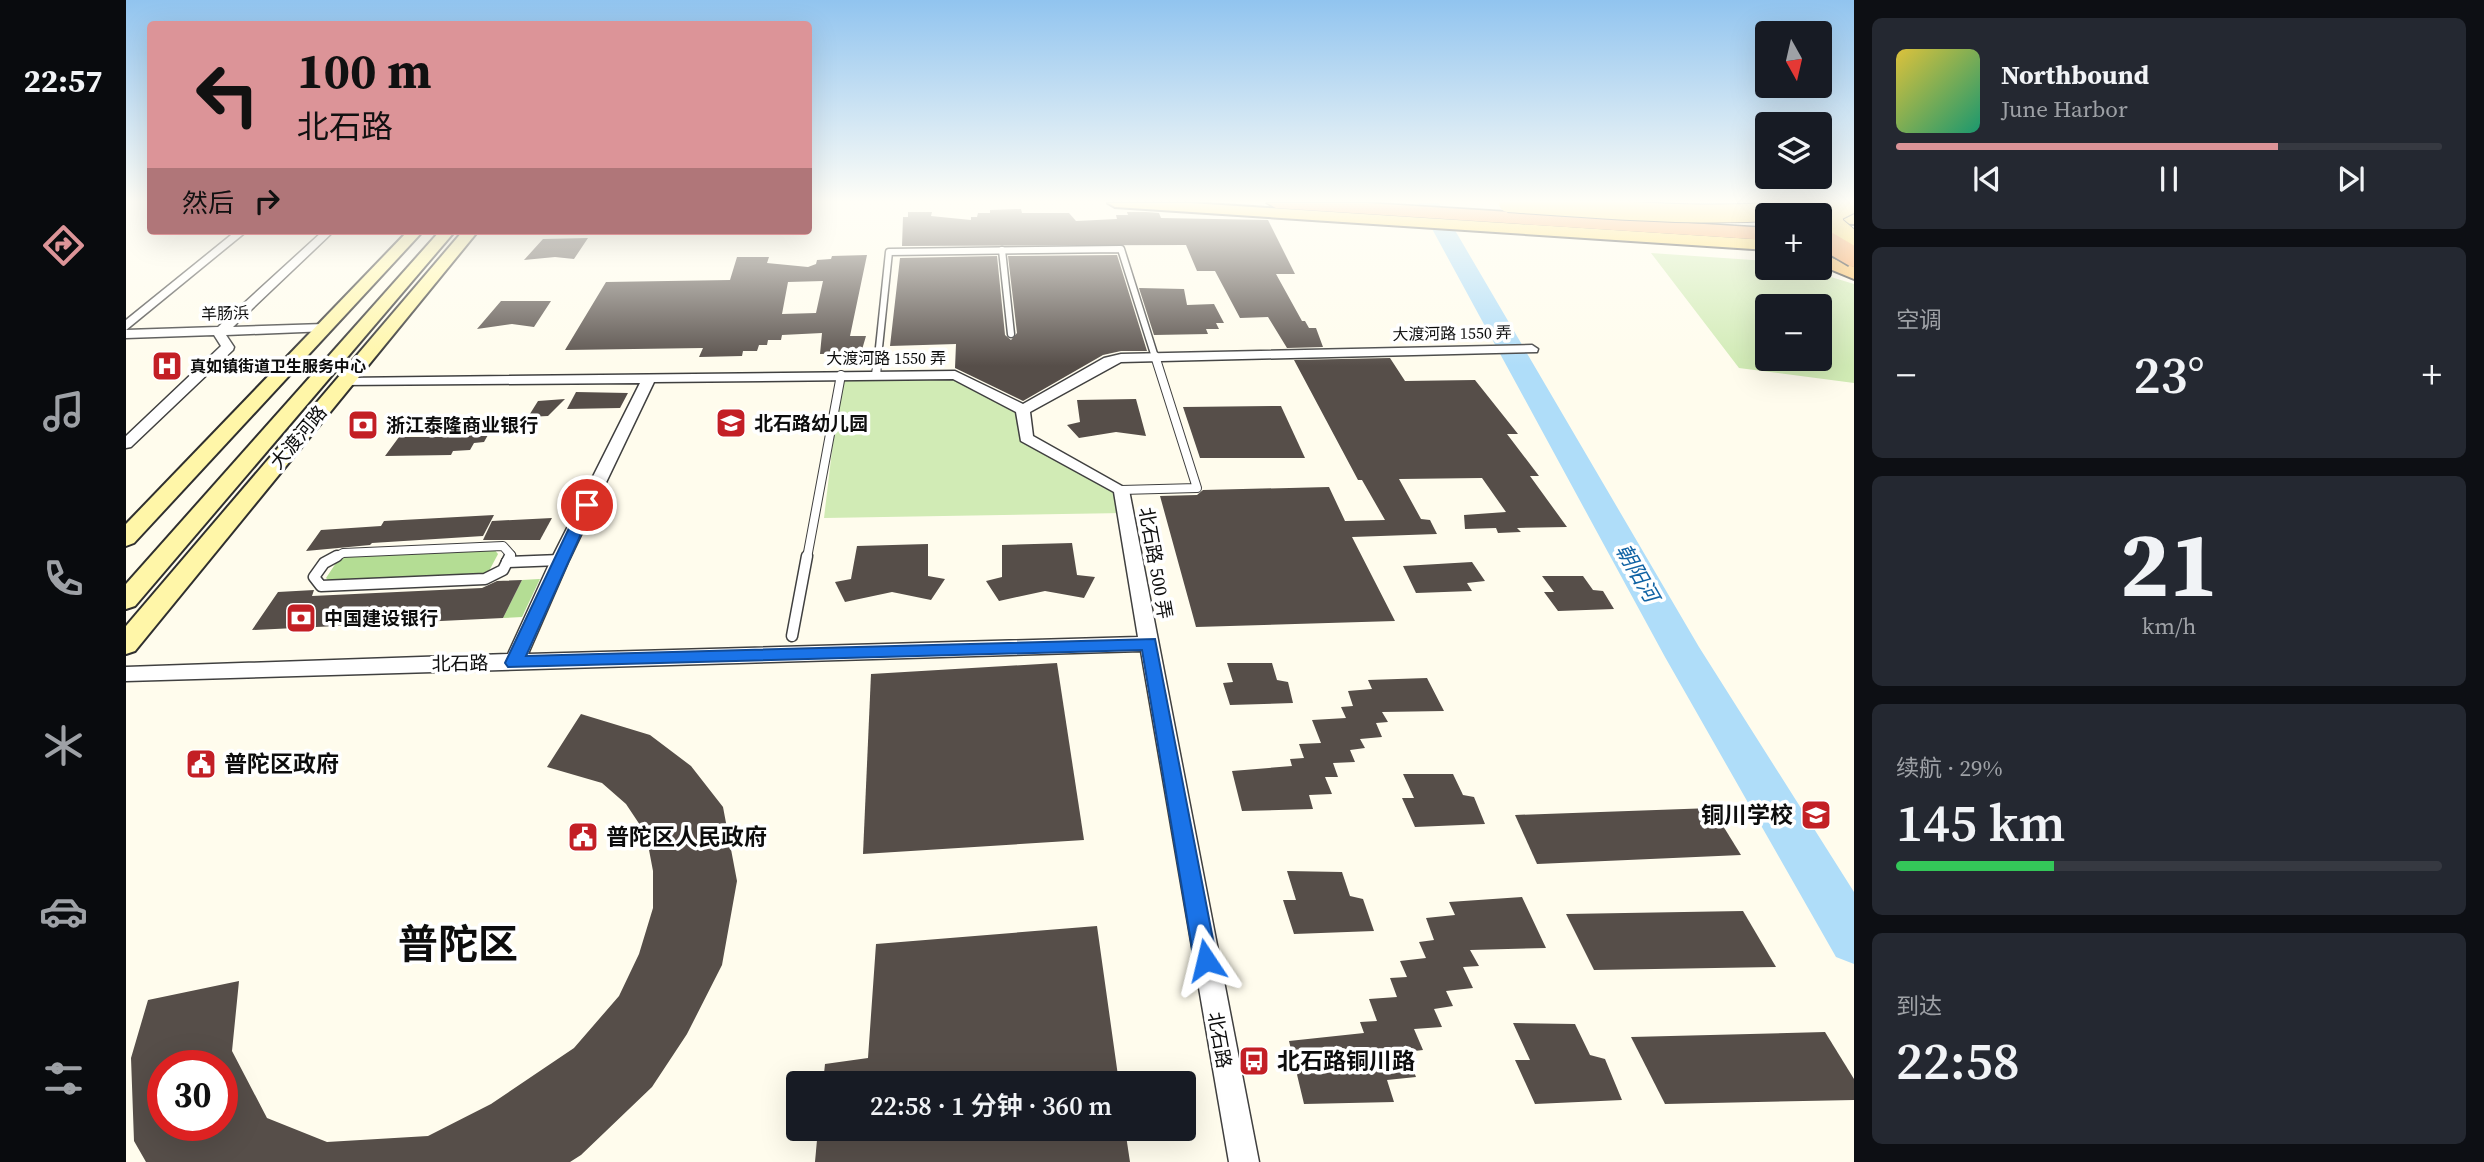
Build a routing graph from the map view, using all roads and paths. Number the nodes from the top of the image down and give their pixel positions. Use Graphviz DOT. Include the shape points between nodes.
graph roads {
  1 [pos="210,257"];
  2 [pos="302,257"];
  3 [pos="391,257"];
  4 [pos="416,257"];
  5 [pos="449,257"];
  6 [pos="888,257"];
  7 [pos="1003,257"];
  8 [pos="1124,257"];
  9 [pos="1832,264"];
  10 [pos="1854,274"];
  11 [pos="126,326"];
  12 [pos="324,328"];
  13 [pos="222,331"];
  14 [pos="126,334"];
  15 [pos="1011,334"];
  16 [pos="1532,349"];
  17 [pos="1154,356"];
  18 [pos="841,375"];
  19 [pos="876,375"];
  20 [pos="650,377"];
  21 [pos="317,381"];
  22 [pos="344,382"];
  23 [pos="1023,410"];
  24 [pos="221,437"];
  25 [pos="126,444"];
  26 [pos="1121,490"];
  27 [pos="126,538"];
  28 [pos="560,560"];
  29 [pos="508,562"];
  30 [pos="126,600"];
  31 [pos="792,635"];
  32 [pos="126,644"];
  33 [pos="1149,644"];
  34 [pos="514,663"];
  35 [pos="126,674"];
  36 [pos="1244,1162"];
  1 -- 11 [label="street"];
  2 -- 13 [label="street"];
  3 -- 12 [label="main road"];
  4 -- 21 [label="main road, 大渡河路"];
  5 -- 22 [label="main road, 大渡河路"];
  6 -- 19 [label="lane"];
  7 -- 15 [label="lane"];
  8 -- 17 [label="lane"];
  9 -- 10 [label="highway"];
  12 -- 13 [label="street, 羊肠浜"];
  12 -- 24 [label="main road"];
  13 -- 14 [label="street, 羊肠浜"];
  13 -- 25 [label="street" via="219,334 228,347"];
  16 -- 17 [label="street, 大渡河路 1550 弄"];
  17 -- 23 [label="street, 大渡河路 1550 弄" via="1109,361"];
  17 -- 26 [label="lane, 北石路 500 弄" via="1198,488"];
  18 -- 19 [label="street, 大渡河路 1550 弄"];
  18 -- 20 [label="street, 大渡河路 1550 弄"];
  18 -- 31 [label="lane"];
  19 -- 23 [label="street, 大渡河路 1550 弄" via="955,375"];
  20 -- 22 [label="street, 大渡河路 1550 弄"];
  20 -- 28 [label="street"];
  21 -- 24 [label="main road"];
  21 -- 30 [label="main road, 大渡河路"];
  22 -- 32 [label="main road, 大渡河路"];
  23 -- 26 [label="street, 北石路 500 弄" via="1026,438"];
  24 -- 27 [label="main road"];
  26 -- 33 [label="street, 北石路 500 弄"];
  28 -- 29 [label="lane"];
  28 -- 34 [label="street"];
  29 -- 29 [label="lane" via="511,555 503,546 343,553 324,563 314,577 321,586 485,579"];
  33 -- 34 [label="street, 北石路"];
  33 -- 36 [label="street, 北石路"];
  34 -- 35 [label="street, 北石路"];
}
